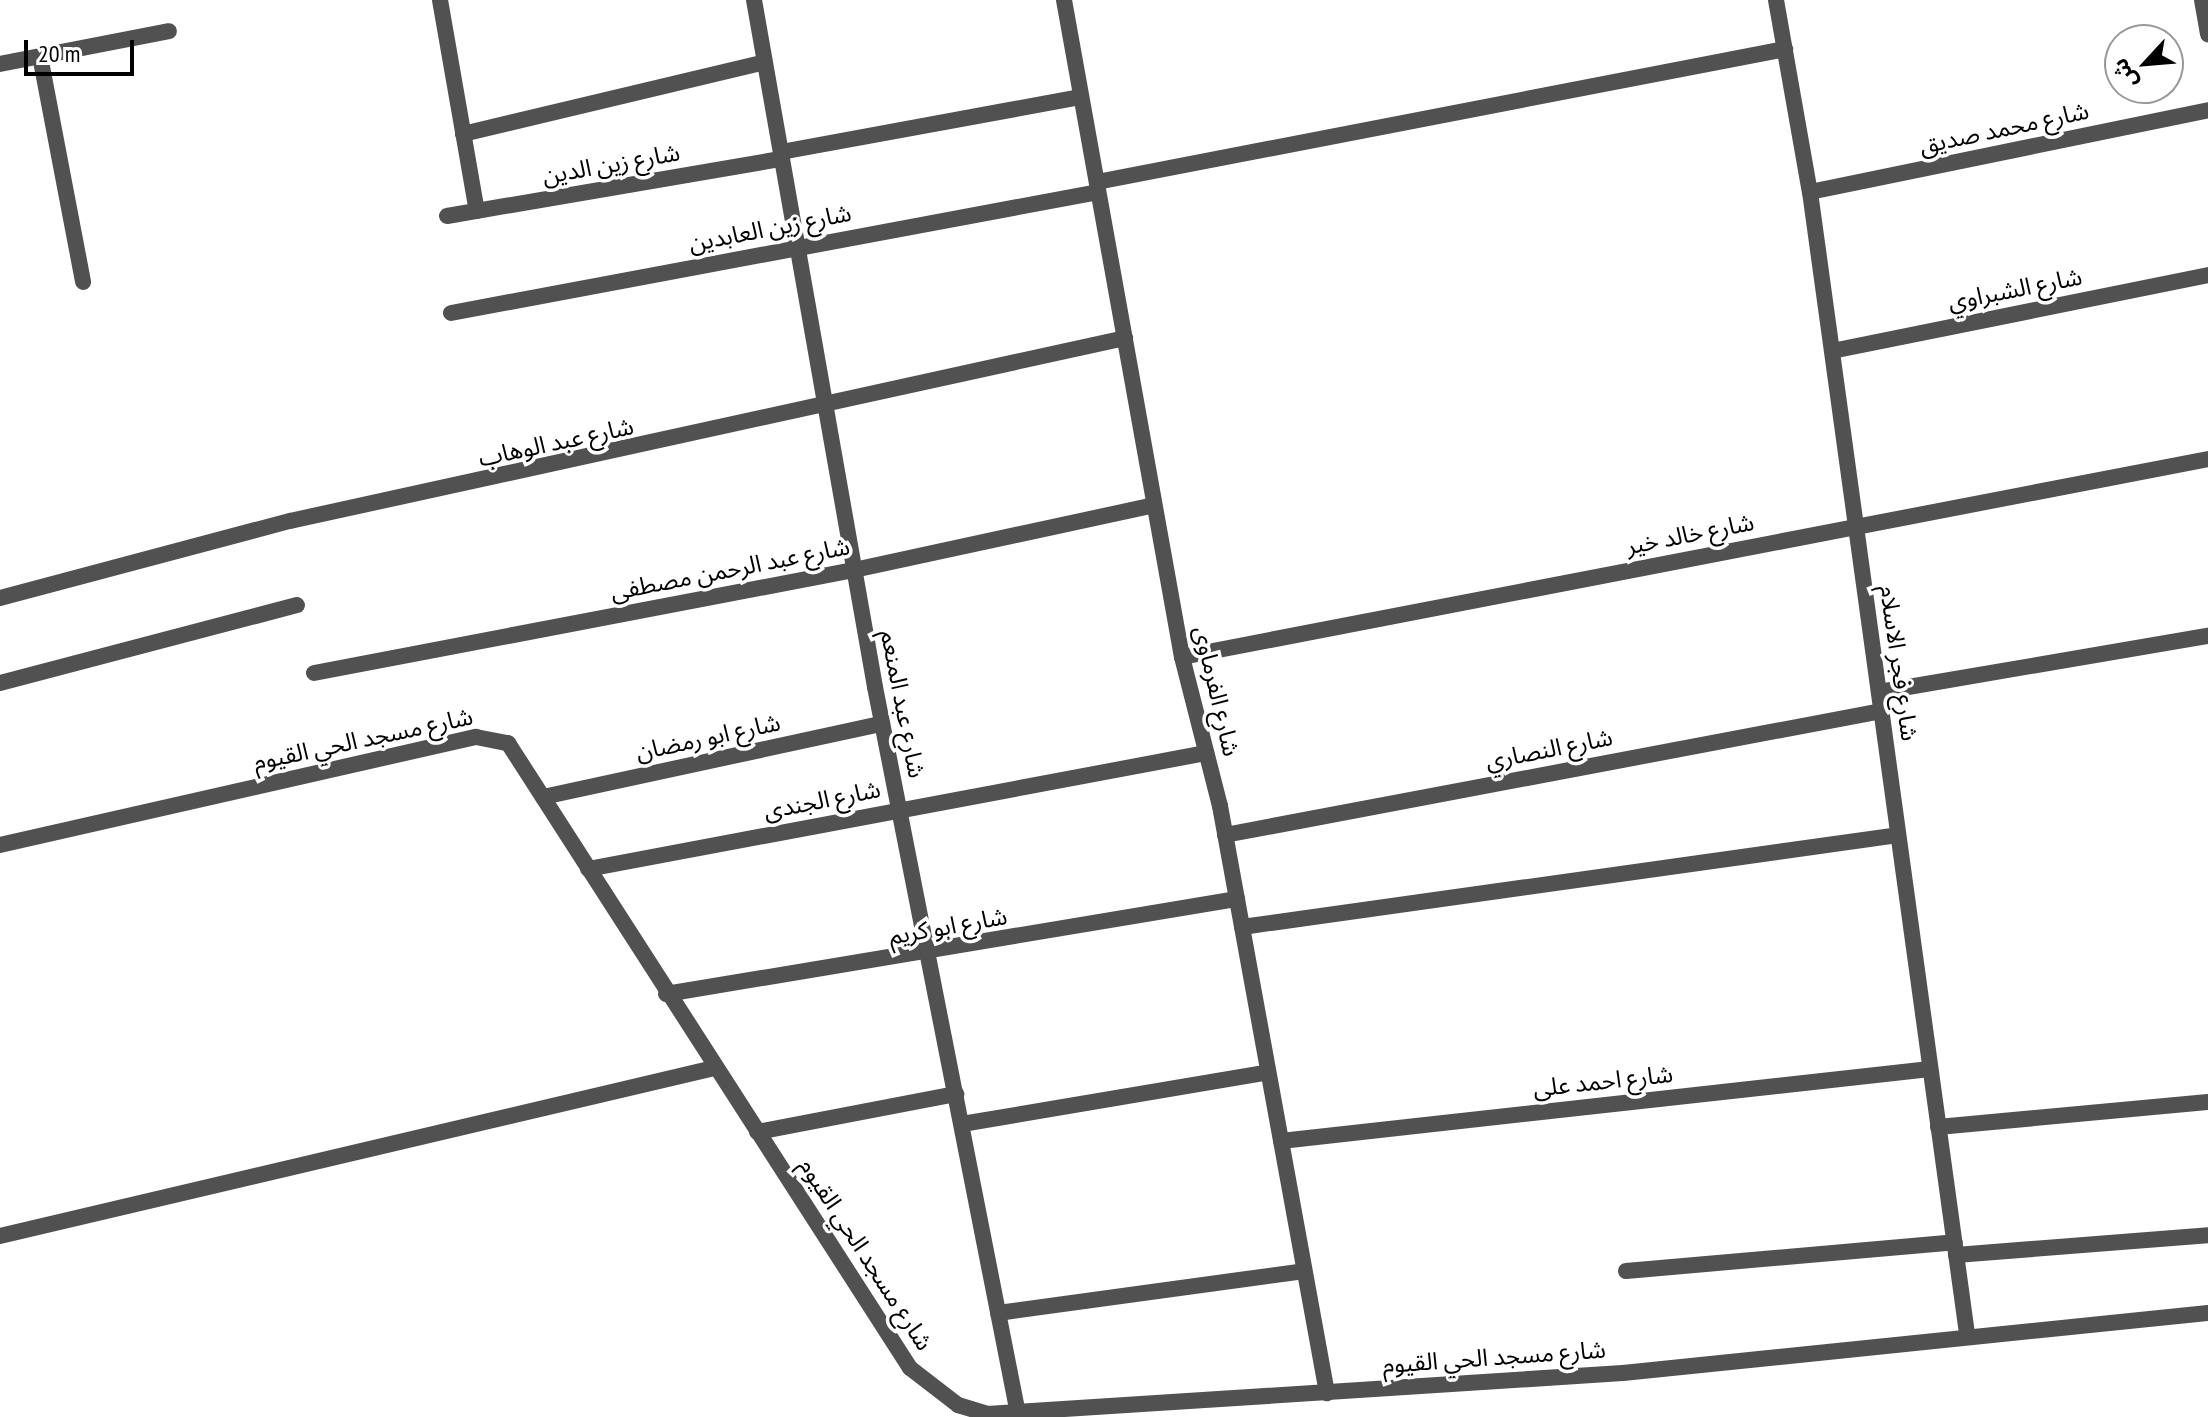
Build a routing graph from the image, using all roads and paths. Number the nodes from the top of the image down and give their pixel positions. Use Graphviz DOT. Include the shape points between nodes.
graph roads {
  1 [pos="440,0"];
  2 [pos="754,0"];
  3 [pos="1064,0"];
  4 [pos="1776,0"];
  5 [pos="2202,0"];
  6 [pos="169,31"];
  7 [pos="2208,34"];
  8 [pos="1785,49"];
  9 [pos="40,56"];
  10 [pos="765,62"];
  11 [pos="0,64"];
  12 [pos="1081,97"];
  13 [pos="2208,110"];
  14 [pos="463,134"];
  15 [pos="781,156"];
  16 [pos="1098,187"];
  17 [pos="1810,192"];
  18 [pos="477,211"];
  19 [pos="447,216"];
  20 [pos="796,248"];
  21 [pos="2208,275"];
  22 [pos="83,282"];
  23 [pos="451,313"];
  24 [pos="1125,338"];
  25 [pos="1832,351"];
  26 [pos="825,409"];
  27 [pos="2208,459"];
  28 [pos="1154,505"];
  29 [pos="1856,527"];
  30 [pos="854,570"];
  31 [pos="0,598"];
  32 [pos="297,605"];
  33 [pos="2208,636"];
  34 [pos="1182,657"];
  35 [pos="314,673"];
  36 [pos="0,683"];
  37 [pos="1879,692"];
  38 [pos="1882,711"];
  39 [pos="882,724"];
  40 [pos="1206,753"];
  41 [pos="543,797"];
  42 [pos="899,810"];
  43 [pos="1225,835"];
  44 [pos="1898,835"];
  45 [pos="0,845"];
  46 [pos="588,869"];
  47 [pos="1237,899"];
  48 [pos="1242,927"];
  49 [pos="929,954"];
  50 [pos="666,994"];
  51 [pos="714,1068"];
  52 [pos="1930,1069"];
  53 [pos="1268,1072"];
  54 [pos="956,1094"];
  55 [pos="2208,1102"];
  56 [pos="962,1124"];
  57 [pos="1938,1127"];
  58 [pos="757,1132"];
  59 [pos="1281,1141"];
  60 [pos="2208,1235"];
  61 [pos="0,1236"];
  62 [pos="1955,1249"];
  63 [pos="1304,1271"];
  64 [pos="1626,1271"];
  65 [pos="998,1313"];
  66 [pos="2208,1313"];
  67 [pos="1967,1334"];
  68 [pos="1327,1393"];
  69 [pos="1018,1414"];
  1 -- 14 [label="street"];
  2 -- 10 [label="street, شارع عبد المنعم"];
  3 -- 12 [label="street, شارع الفرماوى"];
  4 -- 8 [label="street, شارع فجر الاسلام"];
  5 -- 7 [label="street"];
  6 -- 9 [label="street"];
  8 -- 16 [label="street, شارع زين العابدين"];
  8 -- 17 [label="street, شارع فجر الاسلام"];
  9 -- 11 [label="street"];
  9 -- 22 [label="street"];
  10 -- 14 [label="street"];
  10 -- 15 [label="street, شارع عبد المنعم"];
  12 -- 15 [label="street, شارع زين الدين"];
  12 -- 16 [label="street, شارع الفرماوى"];
  13 -- 17 [label="street, شارع محمد صديق"];
  14 -- 18 [label="street"];
  15 -- 18 [label="street, شارع زين الدين"];
  15 -- 20 [label="street, شارع عبد المنعم"];
  16 -- 20 [label="street, شارع زين العابدين"];
  16 -- 24 [label="street, شارع الفرماوى"];
  17 -- 25 [label="street, شارع فجر الاسلام"];
  18 -- 19 [label="street, شارع زين الدين"];
  20 -- 23 [label="street, شارع زين العابدين"];
  20 -- 26 [label="street, شارع عبد المنعم"];
  21 -- 25 [label="street, شارع الشبراوي"];
  24 -- 26 [label="street, شارع عبد الوهاب"];
  24 -- 28 [label="street, شارع الفرماوى"];
  25 -- 29 [label="street, شارع فجر الاسلام"];
  26 -- 30 [label="street, شارع عبد المنعم"];
  26 -- 31 [label="street, شارع عبد الوهاب" via="290,521"];
  27 -- 29 [label="street, شارع خالد خير"];
  28 -- 30 [label="street, شارع عبد الرحمن مصطفى"];
  28 -- 34 [label="street, شارع الفرماوى"];
  29 -- 34 [label="street, شارع خالد خير"];
  29 -- 37 [label="street, شارع فجر الاسلام"];
  30 -- 35 [label="street, شارع عبد الرحمن مصطفى"];
  30 -- 39 [label="street, شارع عبد المنعم"];
  32 -- 36 [label="street"];
  33 -- 37 [label="street"];
  34 -- 40 [label="street, شارع الفرماوى"];
  37 -- 38 [label="street, شارع فجر الاسلام"];
  38 -- 43 [label="street, شارع النصاري"];
  38 -- 44 [label="street, شارع فجر الاسلام"];
  39 -- 41 [label="street, شارع ابو رمضان"];
  39 -- 42 [label="street, شارع عبد المنعم"];
  40 -- 42 [label="street, شارع الجندى"];
  40 -- 43 [label="street, شارع الفرماوى"];
  41 -- 45 [label="street, شارع مسجد الحي القيوم" via="516,751 487,736"];
  41 -- 46 [label="street, شارع مسجد الحي القيوم"];
  42 -- 46 [label="street, شارع الجندى"];
  42 -- 49 [label="street, شارع عبد المنعم"];
  43 -- 47 [label="street, شارع الفرماوى"];
  44 -- 48 [label="street"];
  44 -- 52 [label="street, شارع فجر الاسلام"];
  46 -- 50 [label="street, شارع مسجد الحي القيوم"];
  47 -- 48 [label="street, شارع الفرماوى"];
  47 -- 49 [label="street, شارع ابو كريم"];
  48 -- 53 [label="street, شارع الفرماوى"];
  49 -- 50 [label="street, شارع ابو كريم"];
  49 -- 54 [label="street, شارع عبد المنعم"];
  50 -- 51 [label="street, شارع مسجد الحي القيوم"];
  51 -- 58 [label="street, شارع مسجد الحي القيوم"];
  51 -- 61 [label="street"];
  52 -- 57 [label="street, شارع فجر الاسلام"];
  52 -- 59 [label="street, شارع احمد على"];
  53 -- 56 [label="street"];
  53 -- 59 [label="street, شارع الفرماوى"];
  54 -- 56 [label="street, شارع عبد المنعم"];
  54 -- 58 [label="street"];
  55 -- 57 [label="street"];
  56 -- 65 [label="street, شارع عبد المنعم"];
  57 -- 62 [label="street, شارع فجر الاسلام"];
  58 -- 69 [label="street, شارع مسجد الحي القيوم" via="910,1368 958,1405"];
  59 -- 63 [label="street, شارع الفرماوى"];
  60 -- 62 [label="street"];
  62 -- 64 [label="street"];
  62 -- 67 [label="street, شارع فجر الاسلام"];
  63 -- 65 [label="street"];
  63 -- 68 [label="street, شارع الفرماوى"];
  65 -- 69 [label="street, شارع عبد المنعم"];
  66 -- 67 [label="street, شارع مسجد الحي القيوم"];
  67 -- 68 [label="street, شارع مسجد الحي القيوم" via="1623,1373"];
  68 -- 69 [label="street, شارع مسجد الحي القيوم"];
}
